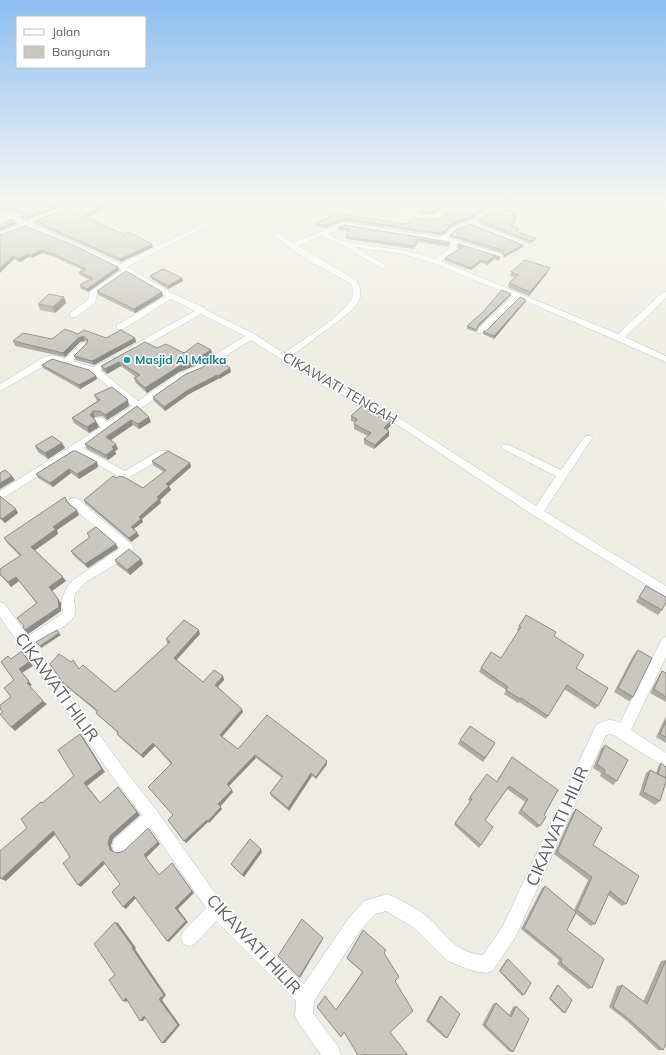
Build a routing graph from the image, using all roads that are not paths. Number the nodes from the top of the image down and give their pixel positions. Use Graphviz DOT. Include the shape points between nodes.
graph roads {
  1 [pos="92,253"];
  2 [pos="153,253"];
  3 [pos="305,253"];
  4 [pos="360,253"];
  5 [pos="407,253"];
  6 [pos="447,253"];
  7 [pos="490,253"];
  8 [pos="499,256"];
  9 [pos="436,261"];
  10 [pos="383,266"];
  11 [pos="124,269"];
  12 [pos="666,294"];
  13 [pos="518,295"];
  14 [pos="171,296"];
  15 [pos="202,310"];
  16 [pos="73,315"];
  17 [pos="120,327"];
  18 [pos="481,331"];
  19 [pos="251,336"];
  20 [pos="619,338"];
  21 [pos="84,345"];
  22 [pos="285,356"];
  23 [pos="666,359"];
  24 [pos="67,362"];
  25 [pos="94,370"];
  26 [pos="0,388"];
  27 [pos="138,406"];
  28 [pos="99,420"];
  29 [pos="107,427"];
  30 [pos="588,438"];
  31 [pos="74,447"];
  32 [pos="506,447"];
  33 [pos="163,453"];
  34 [pos="563,475"];
  35 [pos="0,496"];
  36 [pos="74,502"];
  37 [pos="537,512"];
  38 [pos="666,592"];
  39 [pos="0,607"];
  40 [pos="666,643"];
  41 [pos="26,644"];
  42 [pos="622,732"];
  43 [pos="666,760"];
  44 [pos="152,816"];
  45 [pos="120,846"];
  46 [pos="216,909"];
  47 [pos="189,938"];
  48 [pos="305,998"];
  49 [pos="332,1055"];
  1 -- 11 [label="street, CIKAWATI TENGAH"];
  2 -- 11 [label="street"];
  3 -- 22 [label="street" via="353,282 356,287 356,299 345,312"];
  4 -- 10 [label="street"];
  5 -- 9 [label="street"];
  6 -- 9 [label="street"];
  7 -- 8 [label="street"];
  9 -- 13 [label="street"];
  11 -- 14 [label="street, CIKAWATI TENGAH"];
  11 -- 16 [label="street" via="93,293 92,301"];
  12 -- 20 [label="street"];
  13 -- 18 [label="street"];
  13 -- 20 [label="street"];
  14 -- 15 [label="street, CIKAWATI TENGAH"];
  14 -- 17 [label="street"];
  15 -- 19 [label="street, CIKAWATI TENGAH"];
  15 -- 25 [label="street"];
  19 -- 22 [label="street, CIKAWATI TENGAH"];
  19 -- 27 [label="street" via="198,369 182,375"];
  20 -- 23 [label="street"];
  21 -- 24 [label="street"];
  22 -- 37 [label="street, CIKAWATI TENGAH" via="328,384 404,425"];
  24 -- 25 [label="street"];
  24 -- 26 [label="street" via="46,359"];
  25 -- 27 [label="street"];
  27 -- 29 [label="street"];
  28 -- 29 [label="street"];
  29 -- 31 [label="street"];
  30 -- 34 [label="street"];
  31 -- 33 [label="street" via="125,476"];
  31 -- 35 [label="street"];
  32 -- 34 [label="street"];
  34 -- 37 [label="street"];
  36 -- 41 [label="street" via="128,548 78,582 67,601 69,613 63,620"];
  37 -- 38 [label="street, CIKAWATI TENGAH"];
  39 -- 41 [label="street, CIKAWATI HILIR"];
  40 -- 42 [label="street"];
  41 -- 44 [label="street, CIKAWATI HILIR"];
  42 -- 43 [label="street, CIKAWATI HILIR"];
  42 -- 48 [label="street, CIKAWATI HILIR" via="606,726 601,730 509,932 487,964 475,963 452,955 419,921 387,902 370,907 354,925"];
  44 -- 45 [label="street"];
  44 -- 46 [label="street, CIKAWATI HILIR"];
  46 -- 47 [label="street"];
  46 -- 48 [label="street, CIKAWATI HILIR"];
  48 -- 49 [label="street" via="304,1016"];
}
